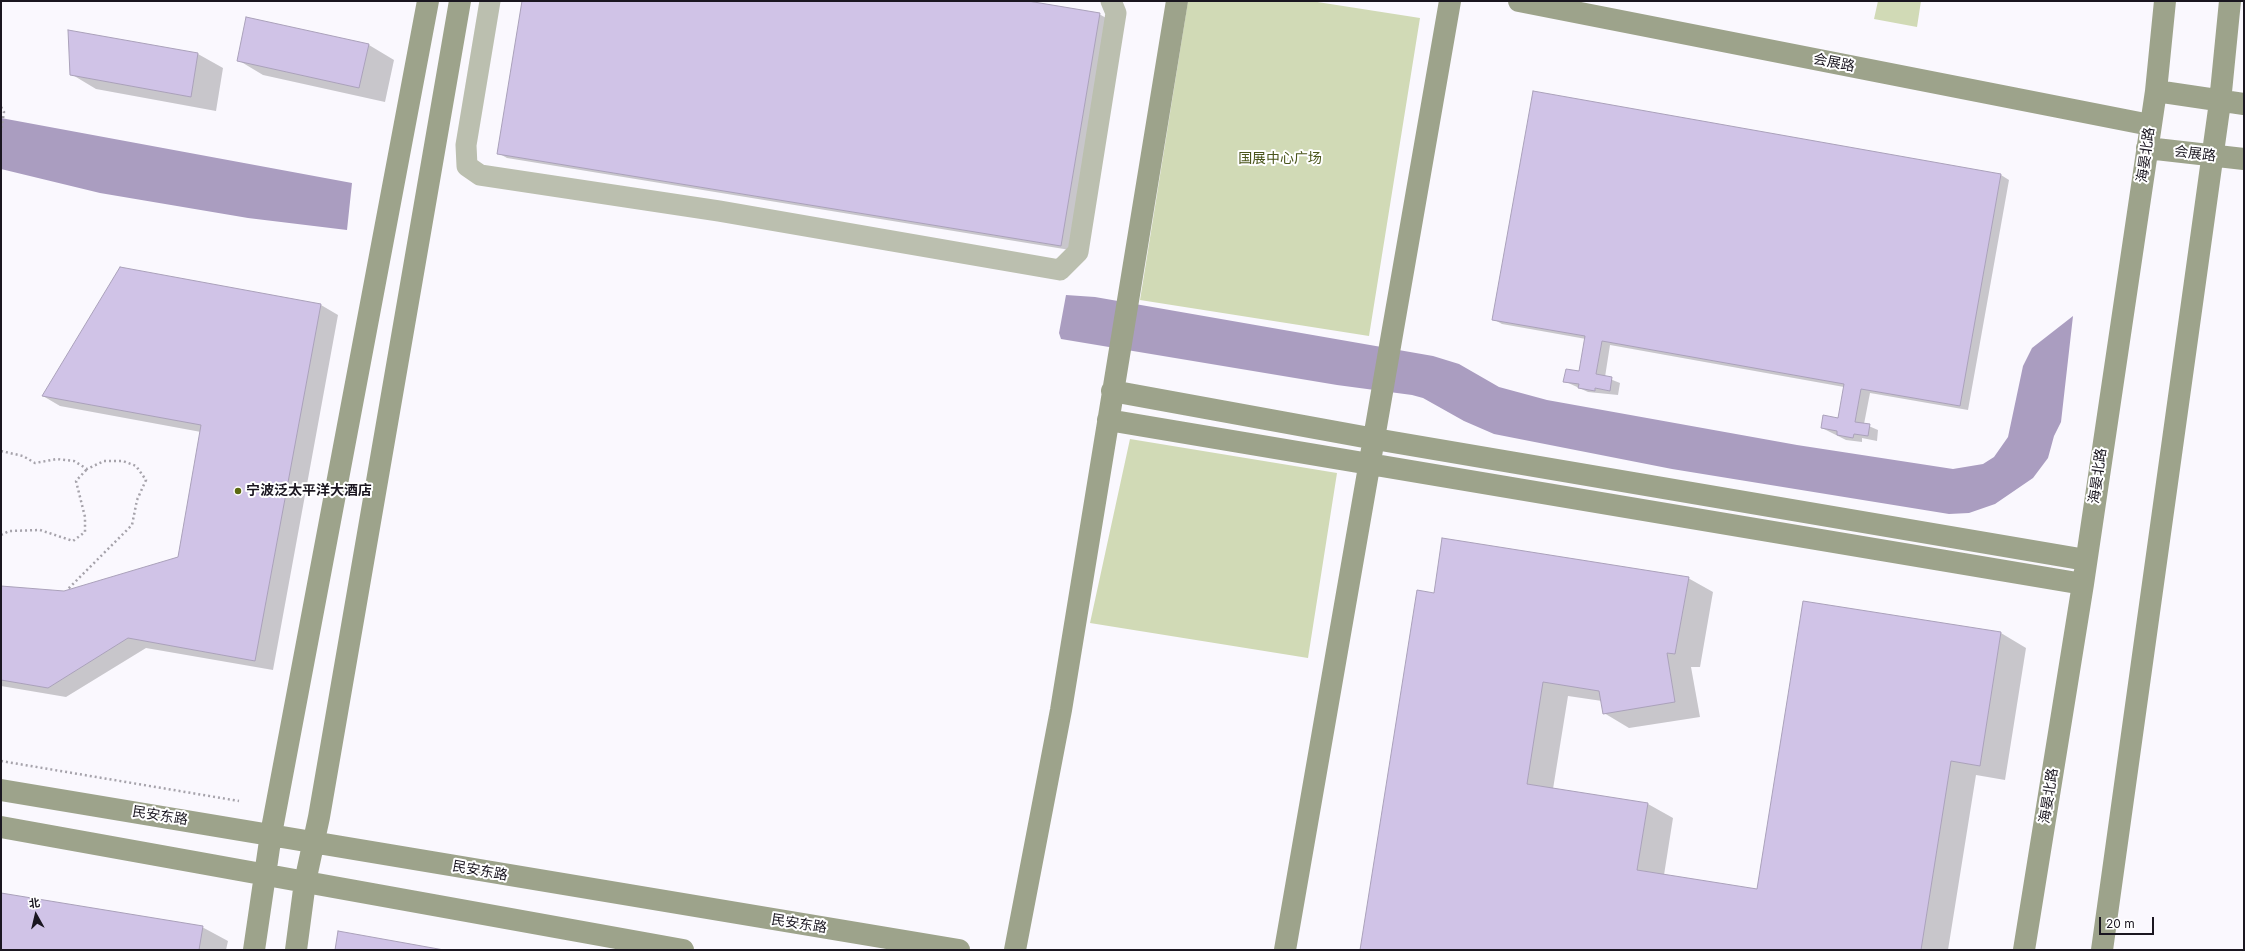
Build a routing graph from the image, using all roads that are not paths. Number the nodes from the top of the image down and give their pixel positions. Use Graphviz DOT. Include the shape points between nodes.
graph roads {
  1 [pos="428,1"];
  2 [pos="460,1"];
  3 [pos="490,1"];
  4 [pos="1111,1"];
  5 [pos="1177,1"];
  6 [pos="1450,1"];
  7 [pos="1519,1"];
  8 [pos="2166,1"];
  9 [pos="2230,1"];
  10 [pos="2156,91"];
  11 [pos="2220,102"];
  12 [pos="2244,104"];
  13 [pos="2150,125"];
  14 [pos="2147,148"];
  15 [pos="2211,156"];
  16 [pos="2244,159"];
  17 [pos="1112,391"];
  18 [pos="1108,420"];
  19 [pos="1375,439"];
  20 [pos="1371,464"];
  21 [pos="2086,560"];
  22 [pos="2083,584"];
  23 [pos="1,790"];
  24 [pos="1,828"];
  25 [pos="271,834"];
  26 [pos="315,842"];
  27 [pos="266,875"];
  28 [pos="306,882"];
  29 [pos="612,944"];
  30 [pos="254,950"];
  31 [pos="296,950"];
  32 [pos="683,950"];
  33 [pos="958,950"];
  34 [pos="1015,950"];
  35 [pos="1285,950"];
  36 [pos="2024,950"];
  37 [pos="2102,950"];
  1 -- 25 [label="street"];
  2 -- 26 [label="street"];
  3 -- 4 [label="street" via="466,145 466,166 480,175 719,211 1060,270 1078,252 1116,13"];
  5 -- 17 [label="street"];
  6 -- 19 [label="street"];
  7 -- 13 [label="street, 会展路"];
  8 -- 10 [label="street, 海晏北路"];
  9 -- 11 [label="street"];
  10 -- 11 [label="street"];
  10 -- 13 [label="street, 海晏北路"];
  11 -- 12 [label="street"];
  11 -- 15 [label="street"];
  13 -- 14 [label="street, 海晏北路"];
  14 -- 15 [label="street, 会展路"];
  14 -- 21 [label="street, 海晏北路"];
  15 -- 16 [label="street, 会展路"];
  15 -- 37 [label="street"];
  17 -- 18 [label="street"];
  17 -- 19 [label="street"];
  18 -- 20 [label="street"];
  18 -- 34 [label="street" via="1060,710"];
  19 -- 20 [label="street"];
  19 -- 21 [label="street"];
  20 -- 22 [label="street"];
  20 -- 35 [label="street"];
  21 -- 22 [label="street, 海晏北路"];
  22 -- 36 [label="street, 海晏北路"];
  23 -- 25 [label="street, 民安东路"];
  24 -- 27 [label="street"];
  25 -- 26 [label="street, 民安东路"];
  25 -- 27 [label="street"];
  26 -- 28 [label="street"];
  26 -- 33 [label="street, 民安东路"];
  27 -- 28 [label="street"];
  27 -- 30 [label="street"];
  28 -- 29 [label="street"];
  28 -- 31 [label="street"];
  29 -- 32 [label="street"];
}
